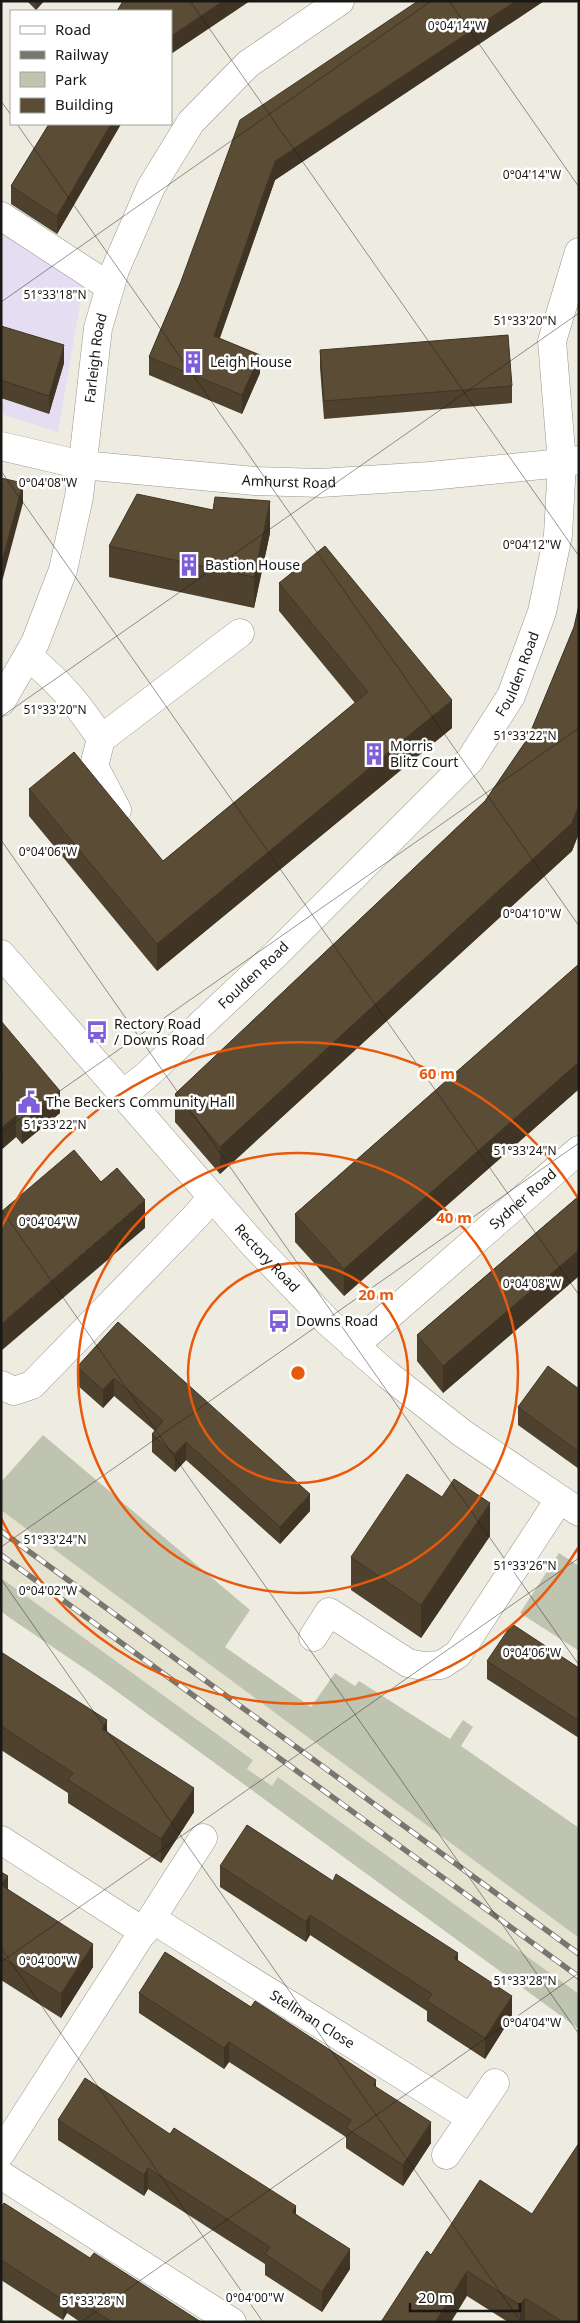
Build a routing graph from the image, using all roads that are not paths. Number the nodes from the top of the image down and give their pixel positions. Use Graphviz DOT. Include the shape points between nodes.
graph roads {
  1 [pos="340,1"];
  2 [pos="1,216"];
  3 [pos="579,252"];
  4 [pos="110,287"];
  5 [pos="1,446"];
  6 [pos="570,462"];
  7 [pos="82,465"];
  8 [pos="240,633"];
  9 [pos="28,656"];
  10 [pos="1,702"];
  11 [pos="102,739"];
  12 [pos="117,810"];
  13 [pos="1,954"];
  14 [pos="122,1095"];
  15 [pos="579,1150"];
  16 [pos="212,1197"];
  17 [pos="354,1346"];
  18 [pos="1,1385"];
  19 [pos="569,1506"];
  20 [pos="313,1637"];
  21 [pos="203,1838"];
  22 [pos="1,1840"];
  23 [pos="148,1926"];
  24 [pos="495,2083"];
  25 [pos="471,2118"];
  26 [pos="1,2153"];
  27 [pos="446,2155"];
  28 [pos="1,2176"];
  29 [pos="232,2322"];
  1 -- 4 [label="street, Farleigh Road" via="248,64 191,122 151,187"];
  2 -- 4 [label="street"];
  3 -- 6 [label="street, Foulden Road" via="552,341"];
  4 -- 7 [label="street, Farleigh Road" via="98,328"];
  5 -- 7 [label="street, Amhurst Road"];
  6 -- 7 [label="street, Amhurst Road" via="430,476 320,482 255,482"];
  6 -- 14 [label="street, Foulden Road" via="542,612 511,696 470,760 276,954"];
  7 -- 9 [label="street, Farleigh Road" via="79,497 63,570"];
  8 -- 11 [label="street"];
  9 -- 10 [label="street, Farleigh Road"];
  9 -- 11 [label="street" via="58,680 76,700"];
  11 -- 12 [label="street" via="94,766"];
  13 -- 14 [label="street, Rectory Road"];
  14 -- 16 [label="street, Rectory Road"];
  15 -- 17 [label="street, Sydner Road"];
  16 -- 17 [label="street, Rectory Road"];
  16 -- 18 [label="street" via="32,1385 14,1391"];
  17 -- 19 [label="street, Rectory Road" via="462,1433"];
  19 -- 20 [label="street" via="458,1654 449,1661 432,1667 408,1663 329,1612"];
  21 -- 23 [label="street"];
  22 -- 23 [label="street, Stellman Close"];
  23 -- 25 [label="street, Stellman Close"];
  23 -- 26 [label="street"];
  24 -- 25 [label="street"];
  25 -- 27 [label="street"];
  28 -- 29 [label="street"];
}
